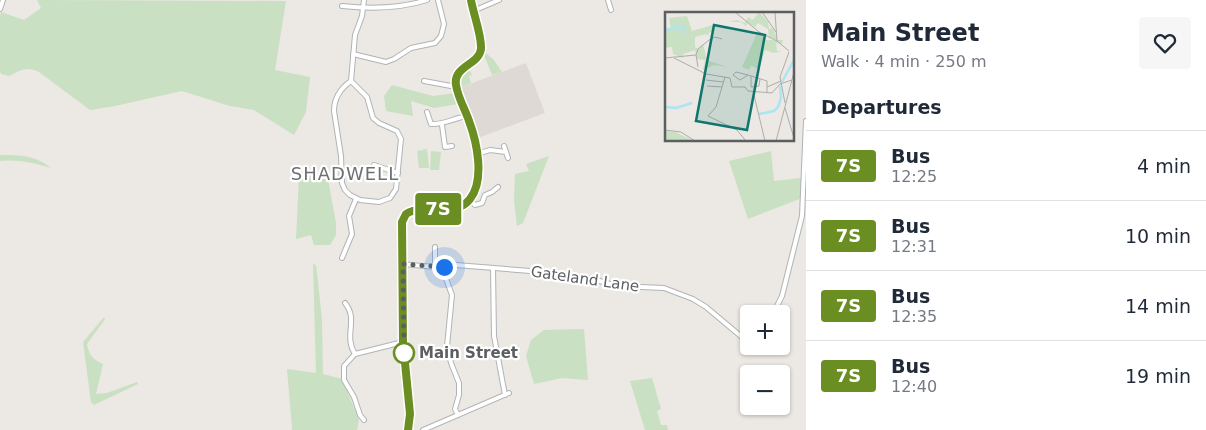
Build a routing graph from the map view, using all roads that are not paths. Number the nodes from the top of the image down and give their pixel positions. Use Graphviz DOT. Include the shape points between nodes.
graph roads {
  1 [pos="3,0"];
  2 [pos="364,0"];
  3 [pos="427,0"];
  4 [pos="438,0"];
  5 [pos="470,0"];
  6 [pos="499,0"];
  7 [pos="608,0"];
  8 [pos="342,6"];
  9 [pos="364,8"];
  10 [pos="0,9"];
  11 [pos="611,10"];
  12 [pos="473,11"];
  13 [pos="353,54"];
  14 [pos="351,81"];
  15 [pos="424,82"];
  16 [pos="456,85"];
  17 [pos="427,112"];
  18 [pos="467,116"];
  19 [pos="806,121"];
  20 [pos="442,125"];
  21 [pos="452,146"];
  22 [pos="504,146"];
  23 [pos="506,152"];
  24 [pos="477,154"];
  25 [pos="508,158"];
  26 [pos="374,165"];
  27 [pos="398,173"];
  28 [pos="498,185"];
  29 [pos="356,199"];
  30 [pos="470,200"];
  31 [pos="434,247"];
  32 [pos="342,258"];
  33 [pos="403,264"];
  34 [pos="435,267"];
  35 [pos="444,267"];
  36 [pos="493,268"];
  37 [pos="345,303"];
  38 [pos="778,305"];
  39 [pos="740,337"];
  40 [pos="403,342"];
  41 [pos="355,354"];
  42 [pos="458,415"];
  43 [pos="364,420"];
  44 [pos="408,430"];
  45 [pos="423,430"];
  1 -- 10 [label="street"];
  2 -- 9 [label="street"];
  3 -- 9 [label="street" via="406,6"];
  4 -- 13 [label="street" via="444,24 435,43 411,48 390,61"];
  5 -- 12 [label="street"];
  6 -- 12 [label="street"];
  7 -- 11 [label="street"];
  8 -- 9 [label="street"];
  9 -- 13 [label="street" via="356,30"];
  12 -- 16 [label="street" via="480,51 458,74"];
  13 -- 14 [label="street"];
  14 -- 27 [label="street" via="366,94 375,121 400,135"];
  14 -- 29 [label="street" via="336,97 334,110 342,183"];
  15 -- 16 [label="street"];
  16 -- 18 [label="street"];
  17 -- 20 [label="street" via="431,124"];
  18 -- 20 [label="street"];
  18 -- 24 [label="street"];
  19 -- 38 [label="street" via="802,216"];
  20 -- 21 [label="street" via="446,147"];
  22 -- 23 [label="street"];
  23 -- 24 [label="street" via="490,150"];
  23 -- 25 [label="street"];
  24 -- 30 [label="street" via="477,186"];
  26 -- 27 [label="street"];
  27 -- 29 [label="street" via="396,189 390,198 379,202"];
  28 -- 30 [label="street" via="485,195 479,205"];
  29 -- 32 [label="street" via="349,216 352,234"];
  30 -- 33 [label="street" via="458,209 426,208 406,214 402,222"];
  31 -- 34 [label="street"];
  33 -- 34 [label="street, Gateland Lane"];
  33 -- 40 [label="street"];
  34 -- 35 [label="street, Gateland Lane"];
  35 -- 36 [label="street, Gateland Lane"];
  35 -- 42 [label="street" via="452,296 448,346 459,383 455,409"];
  36 -- 39 [label="street, Gateland Lane" via="589,278 627,287 664,288 706,307"];
  36 -- 42 [label="street" via="494,336 507,394"];
  37 -- 41 [label="street" via="351,310 349,338"];
  40 -- 41 [label="street"];
  40 -- 44 [label="street" via="410,414"];
  41 -- 43 [label="street" via="344,366 344,380"];
  42 -- 45 [label="street"];
}
